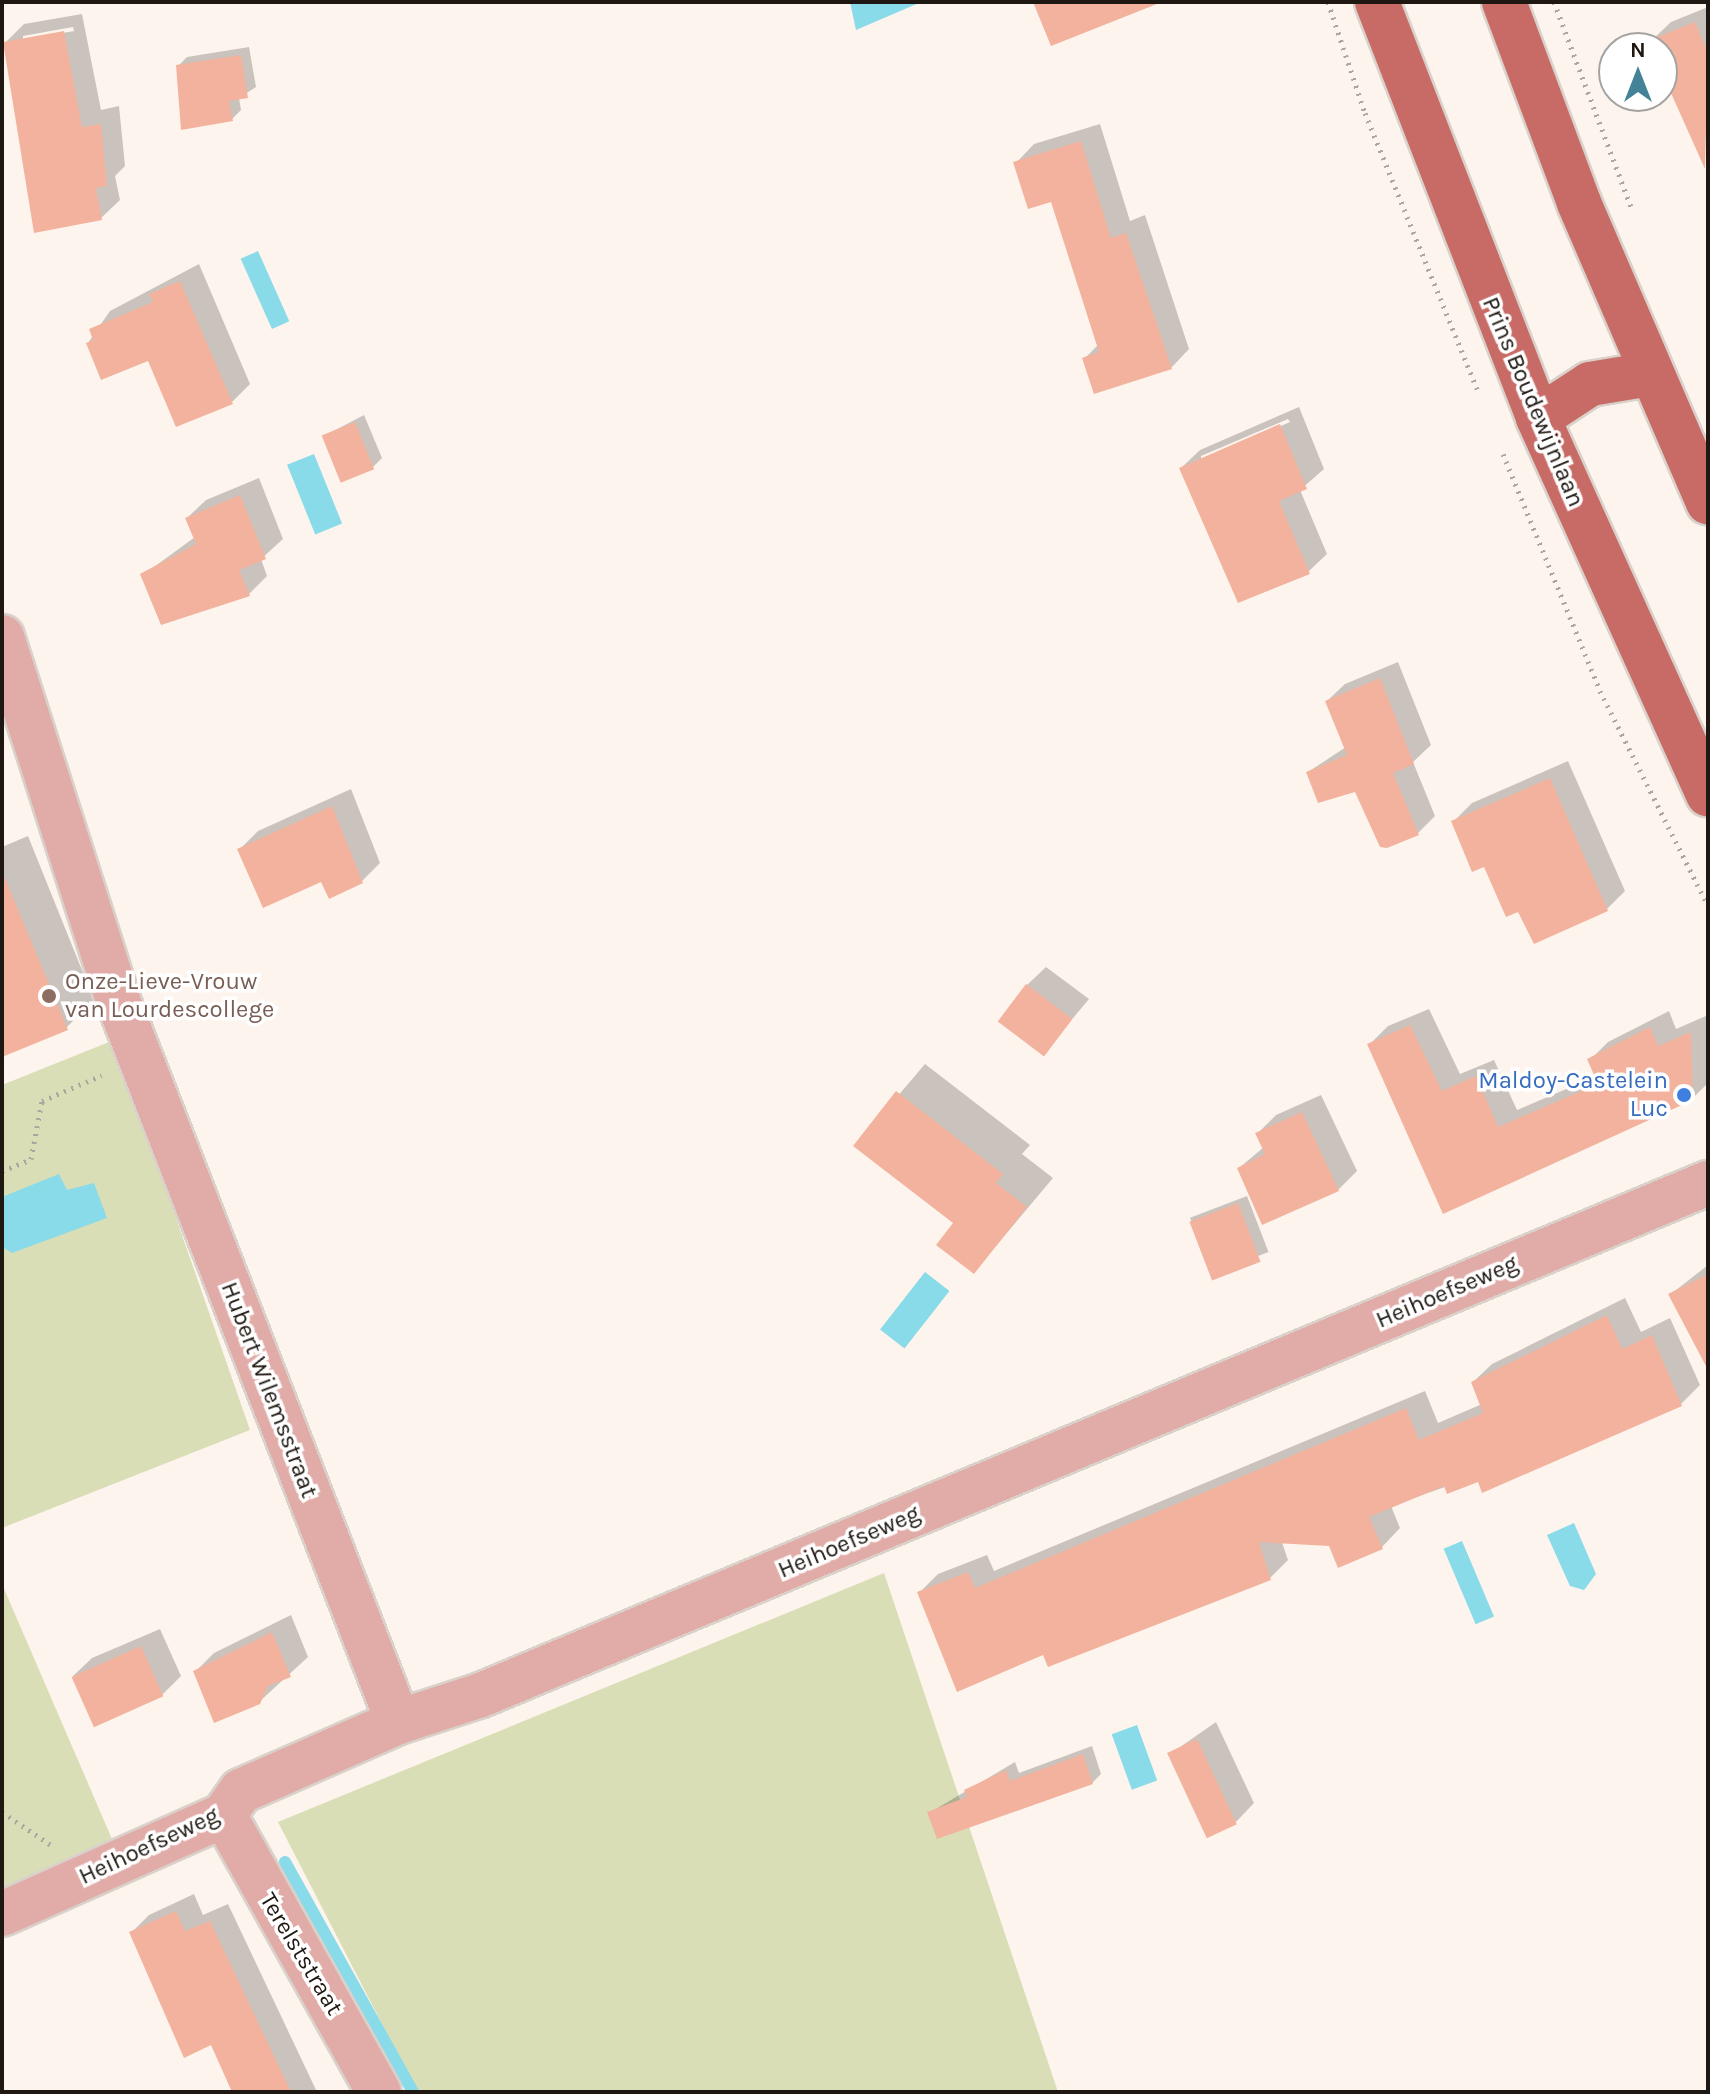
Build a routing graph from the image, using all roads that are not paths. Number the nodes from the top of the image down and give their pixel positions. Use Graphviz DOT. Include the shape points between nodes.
graph roads {
  1 [pos="1377,2"];
  2 [pos="1504,2"];
  3 [pos="1650,374"];
  4 [pos="1538,418"];
  5 [pos="1708,502"];
  6 [pos="2,637"];
  7 [pos="1708,794"];
  8 [pos="1708,1183"];
  9 [pos="398,1722"];
  10 [pos="224,1815"];
  11 [pos="2,1914"];
  12 [pos="379,2092"];
  1 -- 4 [label="main road, Prins Boudewijnlaan"];
  2 -- 3 [label="main road"];
  3 -- 4 [label="main road" via="1590,384"];
  3 -- 5 [label="main road"];
  4 -- 7 [label="main road, Prins Boudewijnlaan"];
  6 -- 9 [label="street, Hubert Wilemsstraat" via="140,1058"];
  8 -- 9 [label="street, Heihoefseweg" via="481,1695"];
  9 -- 10 [label="street, Heihoefseweg" via="241,1791"];
  10 -- 11 [label="street, Heihoefseweg"];
  10 -- 12 [label="street, Terelststraat"];
}
